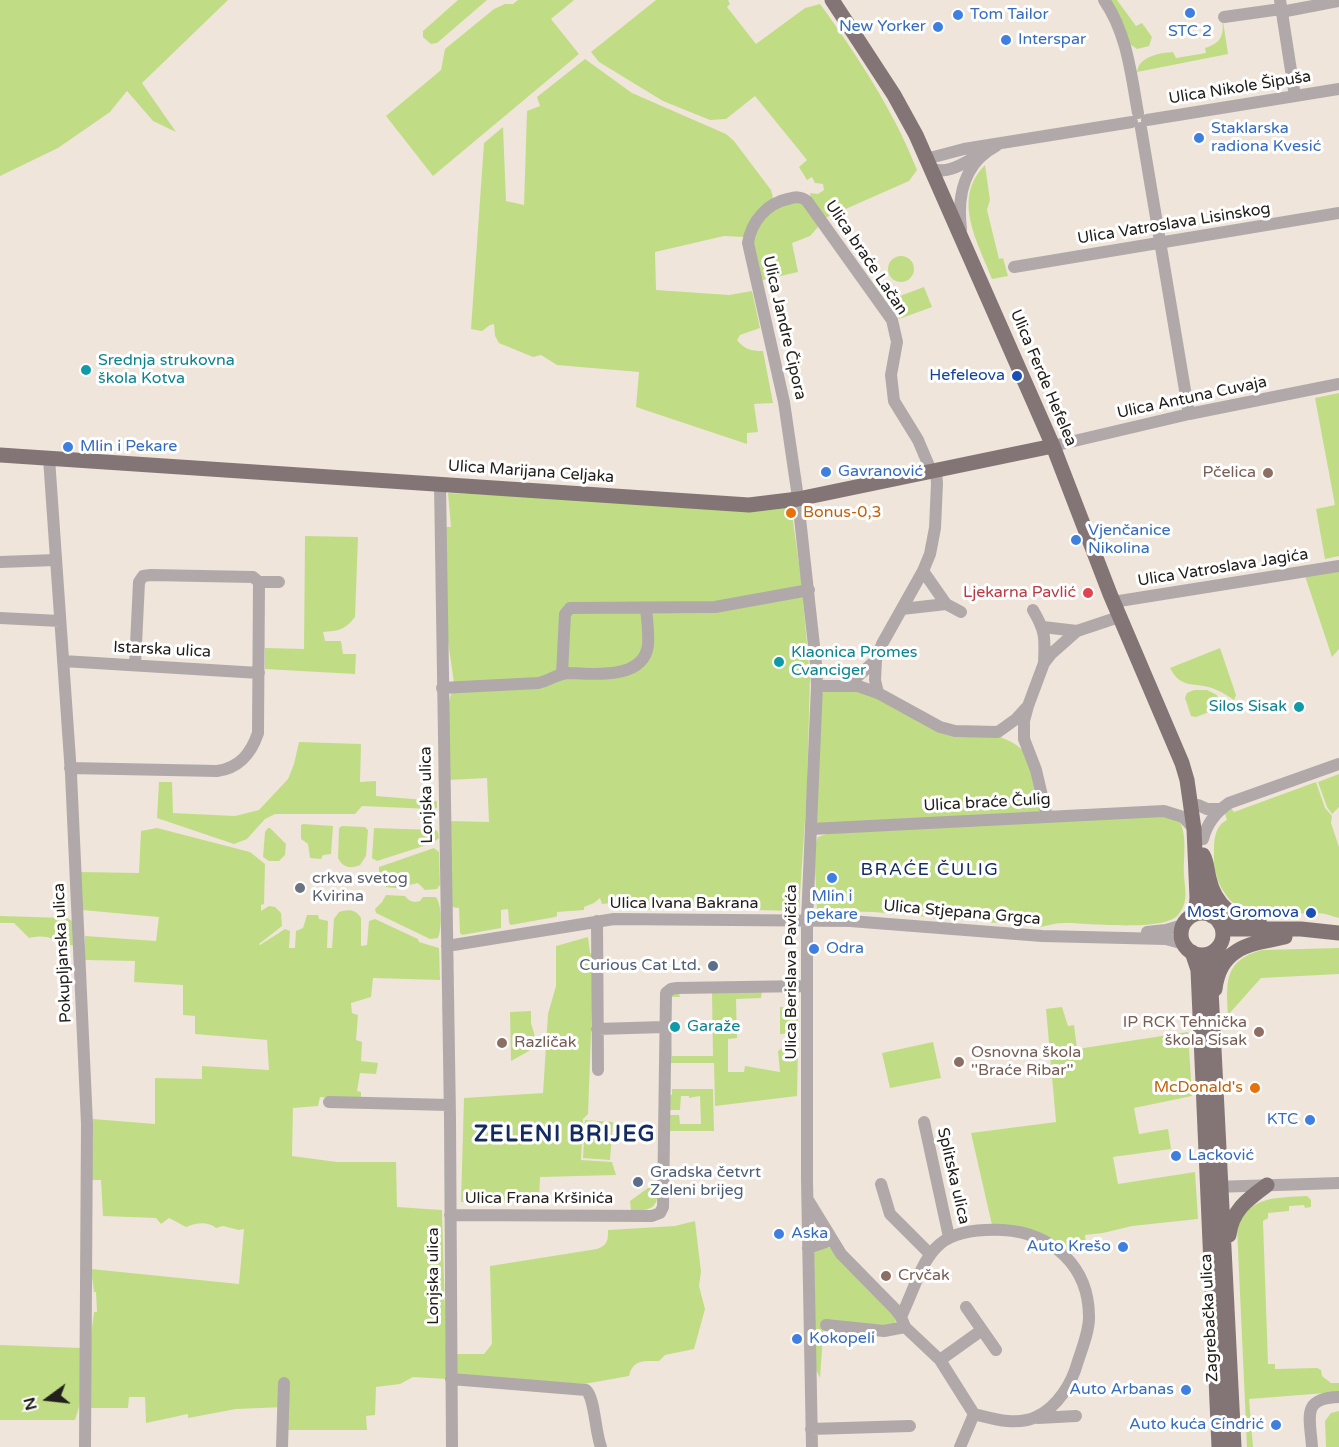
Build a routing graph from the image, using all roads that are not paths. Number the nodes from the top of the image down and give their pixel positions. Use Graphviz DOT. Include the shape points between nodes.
graph roads {
  1 [pos="1104,0"];
  2 [pos="1339,1"];
  3 [pos="832,2"];
  4 [pos="1281,7"];
  5 [pos="1224,17"];
  6 [pos="1339,89"];
  7 [pos="1294,96"];
  8 [pos="1136,121"];
  9 [pos="1002,143"];
  10 [pos="985,152"];
  11 [pos="928,164"];
  12 [pos="803,198"];
  13 [pos="1339,213"];
  14 [pos="962,237"];
  15 [pos="1160,243"];
  16 [pos="1014,267"];
  17 [pos="1339,384"];
  18 [pos="1189,414"];
  19 [pos="1053,446"];
  20 [pos="0,455"];
  21 [pos="50,458"];
  22 [pos="934,472"];
  23 [pos="440,484"];
  24 [pos="798,499"];
  25 [pos="56,560"];
  26 [pos="0,561"];
  27 [pos="1339,566"];
  28 [pos="923,571"];
  29 [pos="259,582"];
  30 [pos="279,582"];
  31 [pos="809,590"];
  32 [pos="946,604"];
  33 [pos="646,608"];
  34 [pos="902,609"];
  35 [pos="1116,609"];
  36 [pos="1033,610"];
  37 [pos="961,612"];
  38 [pos="0,618"];
  39 [pos="60,621"];
  40 [pos="1043,627"];
  41 [pos="1077,631"];
  42 [pos="876,660"];
  43 [pos="63,661"];
  44 [pos="1044,663"];
  45 [pos="135,665"];
  46 [pos="259,673"];
  47 [pos="562,674"];
  48 [pos="848,685"];
  49 [pos="817,686"];
  50 [pos="442,688"];
  51 [pos="878,693"];
  52 [pos="1028,706"];
  53 [pos="998,732"];
  54 [pos="1027,749"];
  55 [pos="1339,764"];
  56 [pos="70,768"];
  57 [pos="1191,792"];
  58 [pos="1219,810"];
  59 [pos="1164,811"];
  60 [pos="1047,817"];
  61 [pos="811,829"];
  62 [pos="1198,834"];
  63 [pos="1203,855"];
  64 [pos="807,920"];
  65 [pos="1188,920"];
  66 [pos="1216,920"];
  67 [pos="597,921"];
  68 [pos="1281,933"];
  69 [pos="1332,933"];
  70 [pos="1115,937"];
  71 [pos="447,946"];
  72 [pos="1218,947"];
  73 [pos="1188,948"];
  74 [pos="807,986"];
  75 [pos="1213,1012"];
  76 [pos="664,1028"];
  77 [pos="597,1029"];
  78 [pos="598,1070"];
  79 [pos="329,1102"];
  80 [pos="449,1105"];
  81 [pos="924,1122"];
  82 [pos="1339,1183"];
  83 [pos="881,1184"];
  84 [pos="1267,1185"];
  85 [pos="1214,1186"];
  86 [pos="807,1199"];
  87 [pos="450,1215"];
  88 [pos="949,1237"];
  89 [pos="831,1240"];
  90 [pos="808,1248"];
  91 [pos="1224,1249"];
  92 [pos="930,1254"];
  93 [pos="966,1307"];
  94 [pos="903,1322"];
  95 [pos="826,1325"];
  96 [pos="982,1330"];
  97 [pos="996,1350"];
  98 [pos="940,1360"];
  99 [pos="451,1379"];
  100 [pos="284,1383"];
  101 [pos="1339,1397"];
  102 [pos="974,1414"];
  103 [pos="1076,1416"];
  104 [pos="1034,1418"];
  105 [pos="910,1426"];
  106 [pos="811,1429"];
  107 [pos="85,1447"];
  108 [pos="282,1447"];
  109 [pos="452,1447"];
  110 [pos="601,1447"];
  111 [pos="812,1447"];
  112 [pos="960,1447"];
  113 [pos="1219,1447"];
  114 [pos="1234,1447"];
  115 [pos="1312,1447"];
  1 -- 8 [label="street" via="1121,33"];
  2 -- 4 [label="street"];
  3 -- 11 [label="main road, Ulica Ferde Hefelea" via="894,96"];
  4 -- 5 [label="street"];
  4 -- 7 [label="street"];
  6 -- 7 [label="street, Ulica Nikole Šipuša"];
  7 -- 8 [label="street, Ulica Nikole Šipuša"];
  8 -- 9 [label="street, Ulica Nikole Šipuša"];
  8 -- 15 [label="street"];
  9 -- 10 [label="street, Ulica Nikole Šipuša"];
  9 -- 11 [label="street, Ulica Nikole Šipuša" via="947,152"];
  10 -- 11 [label="street, Ulica Nikole Šipuša" via="947,170 938,171"];
  10 -- 14 [label="street, Ulica Nikole Šipuša" via="972,167 960,193"];
  11 -- 14 [label="main road, Ulica Ferde Hefelea"];
  12 -- 22 [label="street, Ulica braće Lačan" via="892,320 897,342 891,375 894,401"];
  12 -- 24 [label="street, Ulica Jandre Čipora" via="782,200 768,207 754,226 748,243 783,395"];
  13 -- 15 [label="street, Ulica Vatroslava Lisinskog"];
  14 -- 19 [label="main road, Ulica Ferde Hefelea"];
  15 -- 16 [label="street, Ulica Vatroslava Lisinskog"];
  15 -- 18 [label="street"];
  17 -- 18 [label="street, Ulica Antuna Cuvaja"];
  18 -- 19 [label="street, Ulica Antuna Cuvaja"];
  19 -- 22 [label="main road, Ulica Marijana Celjaka"];
  19 -- 35 [label="main road, Ulica Ferde Hefelea"];
  20 -- 21 [label="main road, Ulica Marijana Celjaka"];
  21 -- 23 [label="main road, Ulica Marijana Celjaka"];
  21 -- 25 [label="street, Pokupljanska ulica"];
  22 -- 24 [label="main road, Ulica Marijana Celjaka"];
  22 -- 28 [label="street" via="935,528"];
  23 -- 24 [label="main road, Ulica Marijana Celjaka" via="749,505"];
  23 -- 50 [label="street, Lonjska ulica"];
  24 -- 31 [label="street, Ulica Berislava Pavičića"];
  25 -- 26 [label="street"];
  25 -- 39 [label="street, Pokupljanska ulica"];
  27 -- 35 [label="street, Ulica Vatroslava Jagića"];
  28 -- 32 [label="street"];
  28 -- 34 [label="street"];
  29 -- 30 [label="street"];
  29 -- 45 [label="street" via="253,578 143,576 139,582"];
  29 -- 46 [label="street"];
  31 -- 33 [label="street" via="715,607"];
  31 -- 49 [label="street, Ulica Berislava Pavičića"];
  32 -- 34 [label="street"];
  32 -- 37 [label="street"];
  33 -- 47 [label="street" via="648,646 639,662 610,673"];
  33 -- 47 [label="street" via="567,609"];
  34 -- 42 [label="street"];
  35 -- 41 [label="street, Ulica Vatroslava Jagića"];
  35 -- 57 [label="main road, Ulica Ferde Hefelea" via="1175,745"];
  36 -- 40 [label="street"];
  38 -- 39 [label="street"];
  39 -- 43 [label="street, Pokupljanska ulica"];
  40 -- 41 [label="street"];
  40 -- 44 [label="street"];
  41 -- 44 [label="street"];
  42 -- 48 [label="street"];
  42 -- 51 [label="street"];
  43 -- 45 [label="street, Istarska ulica"];
  43 -- 56 [label="street, Pokupljanska ulica"];
  44 -- 52 [label="street"];
  45 -- 46 [label="street, Istarska ulica"];
  46 -- 56 [label="street" via="258,733 251,751 236,765 217,771"];
  47 -- 50 [label="street" via="545,682"];
  48 -- 49 [label="street"];
  48 -- 51 [label="street"];
  49 -- 61 [label="street, Ulica Berislava Pavičića"];
  50 -- 71 [label="street, Lonjska ulica"];
  51 -- 53 [label="street" via="940,727"];
  52 -- 53 [label="street"];
  52 -- 54 [label="street" via="1023,728"];
  53 -- 54 [label="street"];
  54 -- 60 [label="street"];
  55 -- 58 [label="street"];
  56 -- 107 [label="street, Pokupljanska ulica" via="87,1124"];
  57 -- 58 [label="street" via="1207,809"];
  57 -- 59 [label="street" via="1178,806"];
  57 -- 62 [label="main road"];
  58 -- 62 [label="street"];
  59 -- 60 [label="street, Ulica braće Čulig"];
  59 -- 62 [label="street" via="1183,817"];
  60 -- 61 [label="street, Ulica braće Čulig"];
  61 -- 64 [label="street, Ulica Berislava Pavičića"];
  62 -- 63 [label="main road"];
  62 -- 65 [label="main road" via="1196,908"];
  63 -- 66 [label="main road" via="1206,902"];
  63 -- 68 [label="main road" via="1211,886 1224,908 1234,916"];
  64 -- 67 [label="street, Ulica Ivana Bakrana"];
  64 -- 70 [label="street, Ulica Stjepana Grgca" via="1042,936"];
  64 -- 74 [label="street, Ulica Berislava Pavičića"];
  65 -- 66 [label="main road" via="1199,913"];
  65 -- 70 [label="street, Ulica Stjepana Grgca" via="1166,930"];
  65 -- 73 [label="main road" via="1181,934"];
  66 -- 68 [label="main road" via="1232,929"];
  66 -- 72 [label="main road" via="1223,934"];
  67 -- 71 [label="street, Ulica Ivana Bakrana"];
  67 -- 77 [label="street, Ulica Ivana Bakrana"];
  68 -- 69 [label="main road"];
  68 -- 72 [label="main road" via="1240,938"];
  68 -- 75 [label="main road" via="1237,950 1226,960 1218,976"];
  70 -- 73 [label="street, Ulica Stjepana Grgca" via="1166,939"];
  71 -- 80 [label="street, Lonjska ulica"];
  72 -- 73 [label="main road" via="1204,955"];
  72 -- 75 [label="main road, Zagrebačka ulica" via="1210,964"];
  73 -- 85 [label="main road, Zagrebačka ulica" via="1198,970"];
  74 -- 76 [label="street, Ulica Frana Kršinića" via="671,989 664,996"];
  74 -- 86 [label="street, Ulica Berislava Pavičića"];
  75 -- 85 [label="main road, Zagrebačka ulica"];
  76 -- 77 [label="street"];
  76 -- 87 [label="street, Ulica Frana Kršinića" via="660,1213"];
  77 -- 78 [label="street, Ulica Ivana Bakrana"];
  79 -- 80 [label="street"];
  80 -- 87 [label="street, Lonjska ulica"];
  81 -- 88 [label="street, Splitska ulica"];
  82 -- 84 [label="street"];
  83 -- 92 [label="street" via="890,1214"];
  84 -- 85 [label="street"];
  84 -- 91 [label="main road" via="1237,1210"];
  85 -- 91 [label="main road, Zagrebačka ulica"];
  85 -- 113 [label="main road, Zagrebačka ulica"];
  86 -- 89 [label="street"];
  86 -- 90 [label="street, Ulica Berislava Pavičića"];
  87 -- 99 [label="street, Lonjska ulica"];
  88 -- 92 [label="street"];
  88 -- 104 [label="street" via="980,1230 1023,1233 1061,1252 1081,1278 1089,1317 1077,1365 1062,1395"];
  89 -- 90 [label="street"];
  89 -- 94 [label="street"];
  90 -- 106 [label="street, Ulica Berislava Pavičića"];
  91 -- 114 [label="main road, Zagrebačka ulica"];
  92 -- 94 [label="street"];
  93 -- 96 [label="street"];
  94 -- 95 [label="street" via="884,1331"];
  94 -- 98 [label="street"];
  96 -- 97 [label="street"];
  96 -- 98 [label="street"];
  98 -- 102 [label="street"];
  99 -- 109 [label="street, Lonjska ulica"];
  99 -- 110 [label="street" via="586,1390 591,1397"];
  100 -- 108 [label="street"];
  101 -- 115 [label="street" via="1322,1398 1312,1405"];
  102 -- 104 [label="street" via="1005,1421"];
  102 -- 112 [label="street"];
  103 -- 104 [label="street"];
  105 -- 106 [label="street"];
  106 -- 111 [label="street, Ulica Berislava Pavičića"];
}
